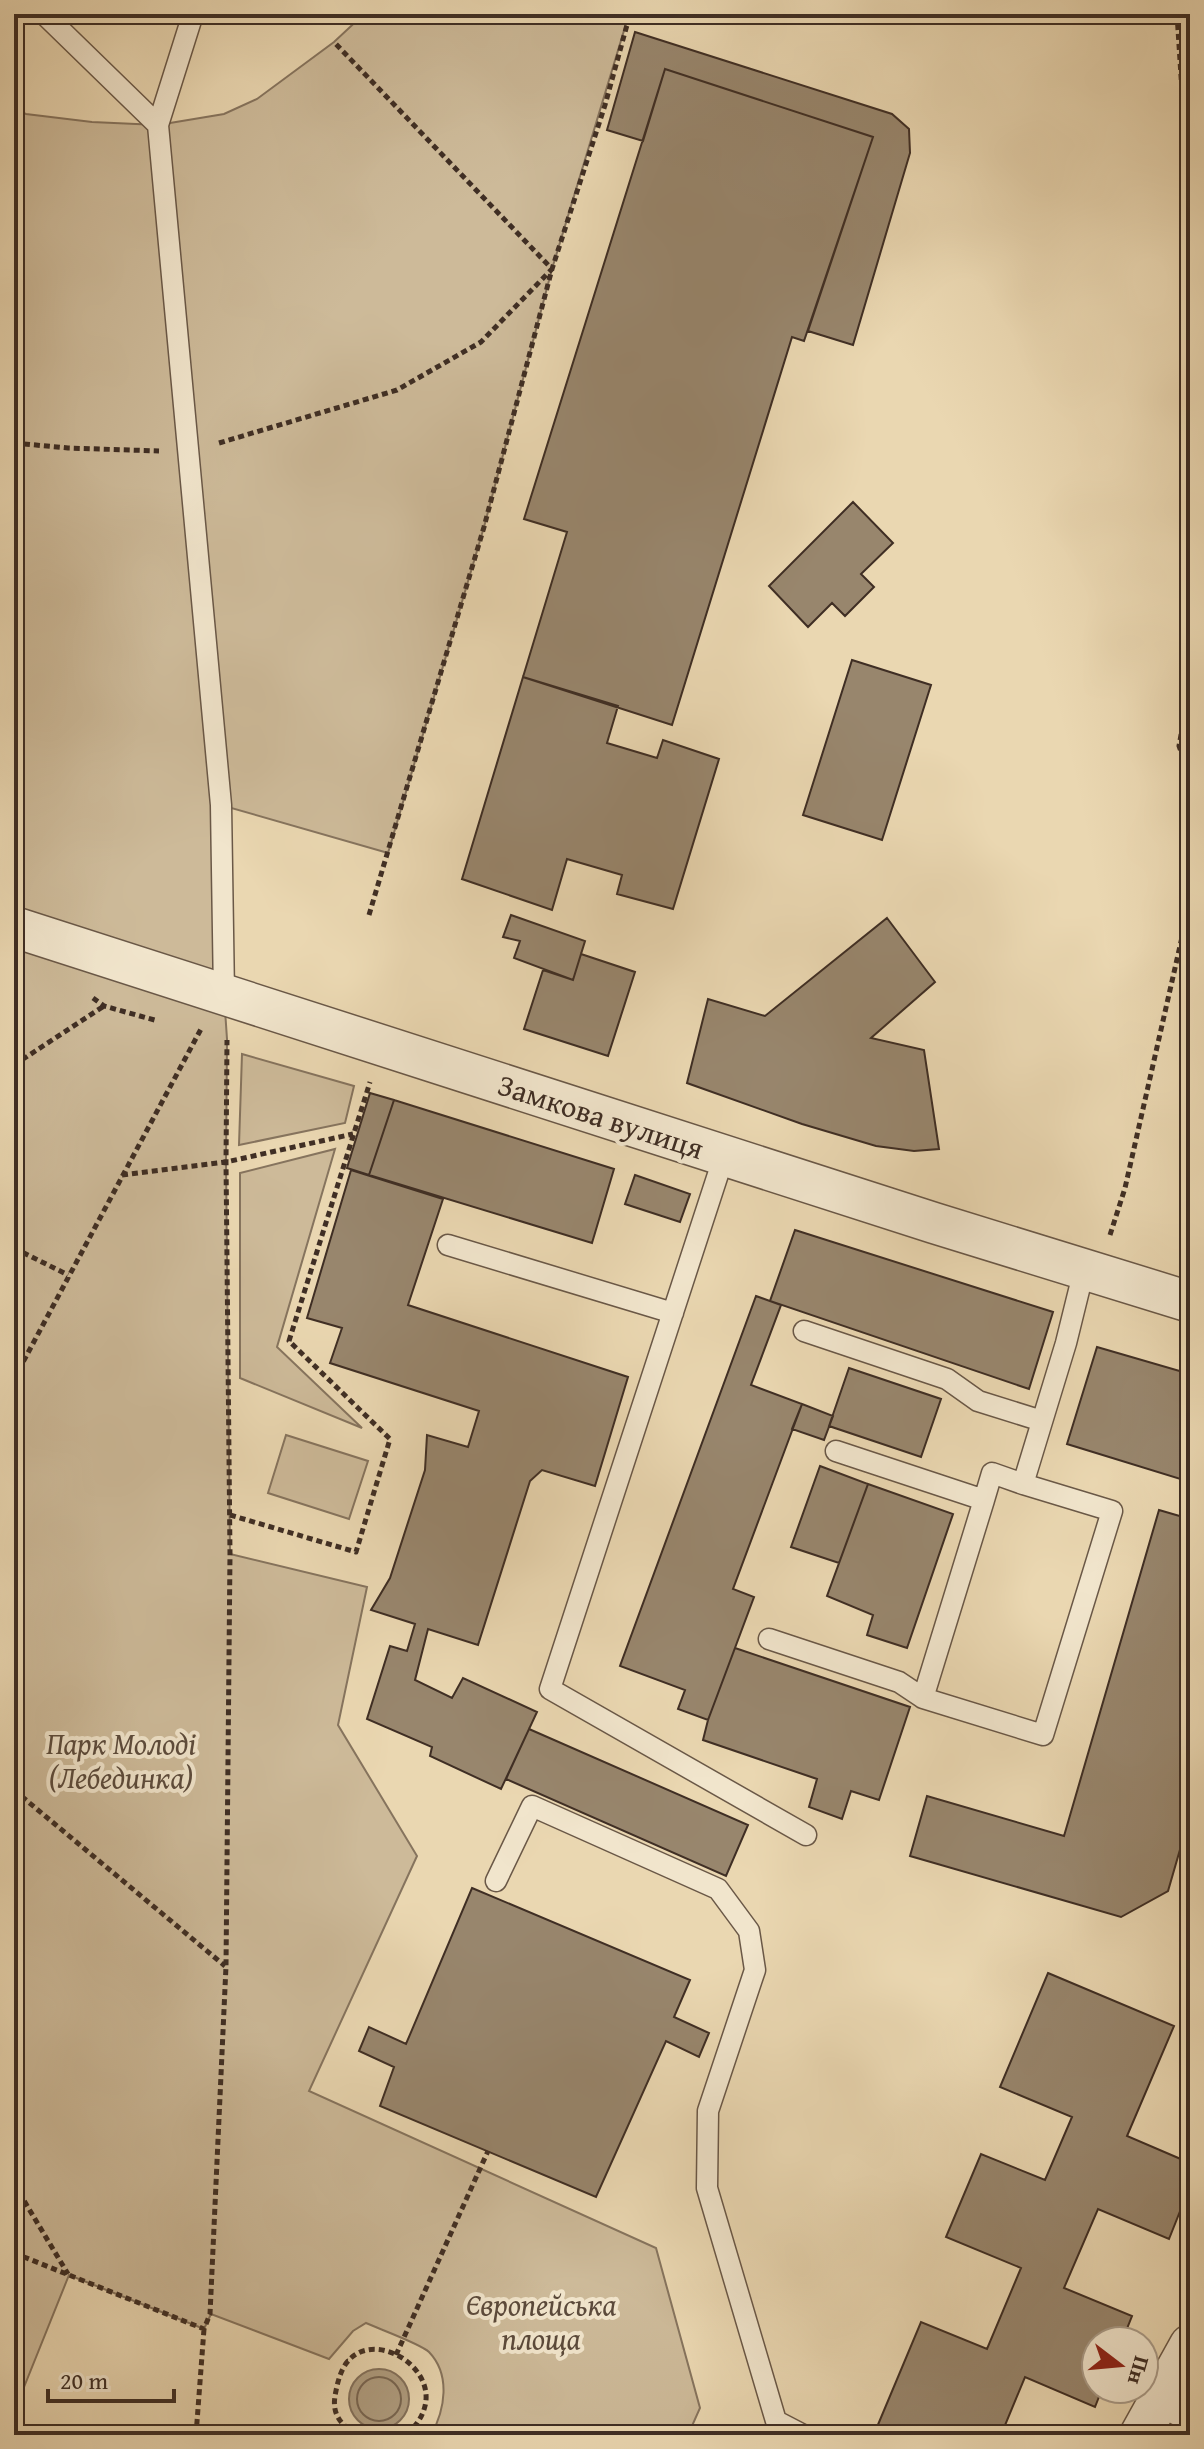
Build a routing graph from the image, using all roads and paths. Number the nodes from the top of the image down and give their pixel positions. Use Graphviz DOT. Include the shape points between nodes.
graph roads {
  1 [pos="44,14"];
  2 [pos="193,14"];
  3 [pos="630,14"];
  4 [pos="1177,14"];
  5 [pos="334,42"];
  6 [pos="158,125"];
  7 [pos="1190,215"];
  8 [pos="552,269"];
  9 [pos="14,443"];
  10 [pos="188,452"];
  11 [pos="1190,685"];
  12 [pos="1190,776"];
  13 [pos="1190,902"];
  14 [pos="369,915"];
  15 [pos="14,927"];
  16 [pos="224,995"];
  17 [pos="104,1006"];
  18 [pos="14,1065"];
  19 [pos="372,1073"];
  20 [pos="354,1134"];
  21 [pos="724,1156"];
  22 [pos="226,1162"];
  23 [pos="121,1175"];
  24 [pos="448,1245"];
  25 [pos="14,1248"];
  26 [pos="1095,1259"];
  27 [pos="68,1275"];
  28 [pos="1190,1302"];
  29 [pos="673,1313"];
  30 [pos="804,1331"];
  31 [pos="14,1379"];
  32 [pos="1042,1421"];
  33 [pos="836,1451"];
  34 [pos="1023,1484"];
  35 [pos="984,1500"];
  36 [pos="230,1515"];
  37 [pos="769,1639"];
  38 [pos="923,1698"];
  39 [pos="14,1790"];
  40 [pos="806,1835"];
  41 [pos="496,1881"];
  42 [pos="226,1966"];
  43 [pos="488,2151"];
  44 [pos="14,2184"];
  45 [pos="14,2253"];
  46 [pos="69,2275"];
  47 [pos="204,2329"];
  48 [pos="1190,2345"];
  49 [pos="396,2355"];
  50 [pos="1163,2421"];
  51 [pos="196,2435"];
  52 [pos="357,2435"];
  53 [pos="404,2435"];
  54 [pos="803,2435"];
  1 -- 6 [label="lane"];
  2 -- 6 [label="lane"];
  3 -- 8 [label="path"];
  4 -- 7 [label="path"];
  5 -- 8 [label="path"];
  6 -- 10 [label="lane"];
  8 -- 10 [label="path" via="481,342 397,390"];
  8 -- 14 [label="path" via="484,527"];
  9 -- 10 [label="path"];
  10 -- 16 [label="lane" via="221,805"];
  11 -- 12 [label="path" via="1179,746"];
  13 -- 26 [label="path" via="1125,1188"];
  15 -- 16 [label="street, Замкова вулиця"];
  16 -- 21 [label="street, Замкова вулиця"];
  16 -- 22 [label="path"];
  16 -- 23 [label="path"];
  17 -- 18 [label="path"];
  19 -- 20 [label="path"];
  20 -- 22 [label="path"];
  20 -- 36 [label="path" via="289,1341 390,1439 356,1552"];
  21 -- 26 [label="street, Замкова вулиця"];
  21 -- 29 [label="lane"];
  22 -- 23 [label="path"];
  22 -- 36 [label="path"];
  23 -- 27 [label="path"];
  24 -- 29 [label="lane"];
  25 -- 27 [label="path"];
  26 -- 28 [label="street, Замкова вулиця"];
  26 -- 32 [label="lane"];
  27 -- 31 [label="path"];
  29 -- 40 [label="lane" via="550,1689"];
  30 -- 32 [label="lane" via="947,1379 978,1401"];
  32 -- 34 [label="lane"];
  33 -- 35 [label="lane"];
  34 -- 35 [label="lane" via="992,1473"];
  34 -- 38 [label="lane" via="1112,1511 1043,1735"];
  35 -- 38 [label="lane"];
  36 -- 42 [label="path"];
  37 -- 38 [label="lane" via="899,1682"];
  39 -- 42 [label="path"];
  41 -- 54 [label="lane" via="532,1806 718,1889 749,1931 755,1970 708,2111 707,2188 776,2421"];
  42 -- 47 [label="path" via="210,2314"];
  43 -- 49 [label="path"];
  44 -- 46 [label="path"];
  45 -- 46 [label="path"];
  46 -- 47 [label="path"];
  47 -- 51 [label="path"];
  48 -- 50 [label="street"];
  49 -- 52 [label="path" via="364,2351 342,2372 333,2408 345,2428"];
  49 -- 53 [label="path" via="420,2373 427,2396 422,2416"];
}
